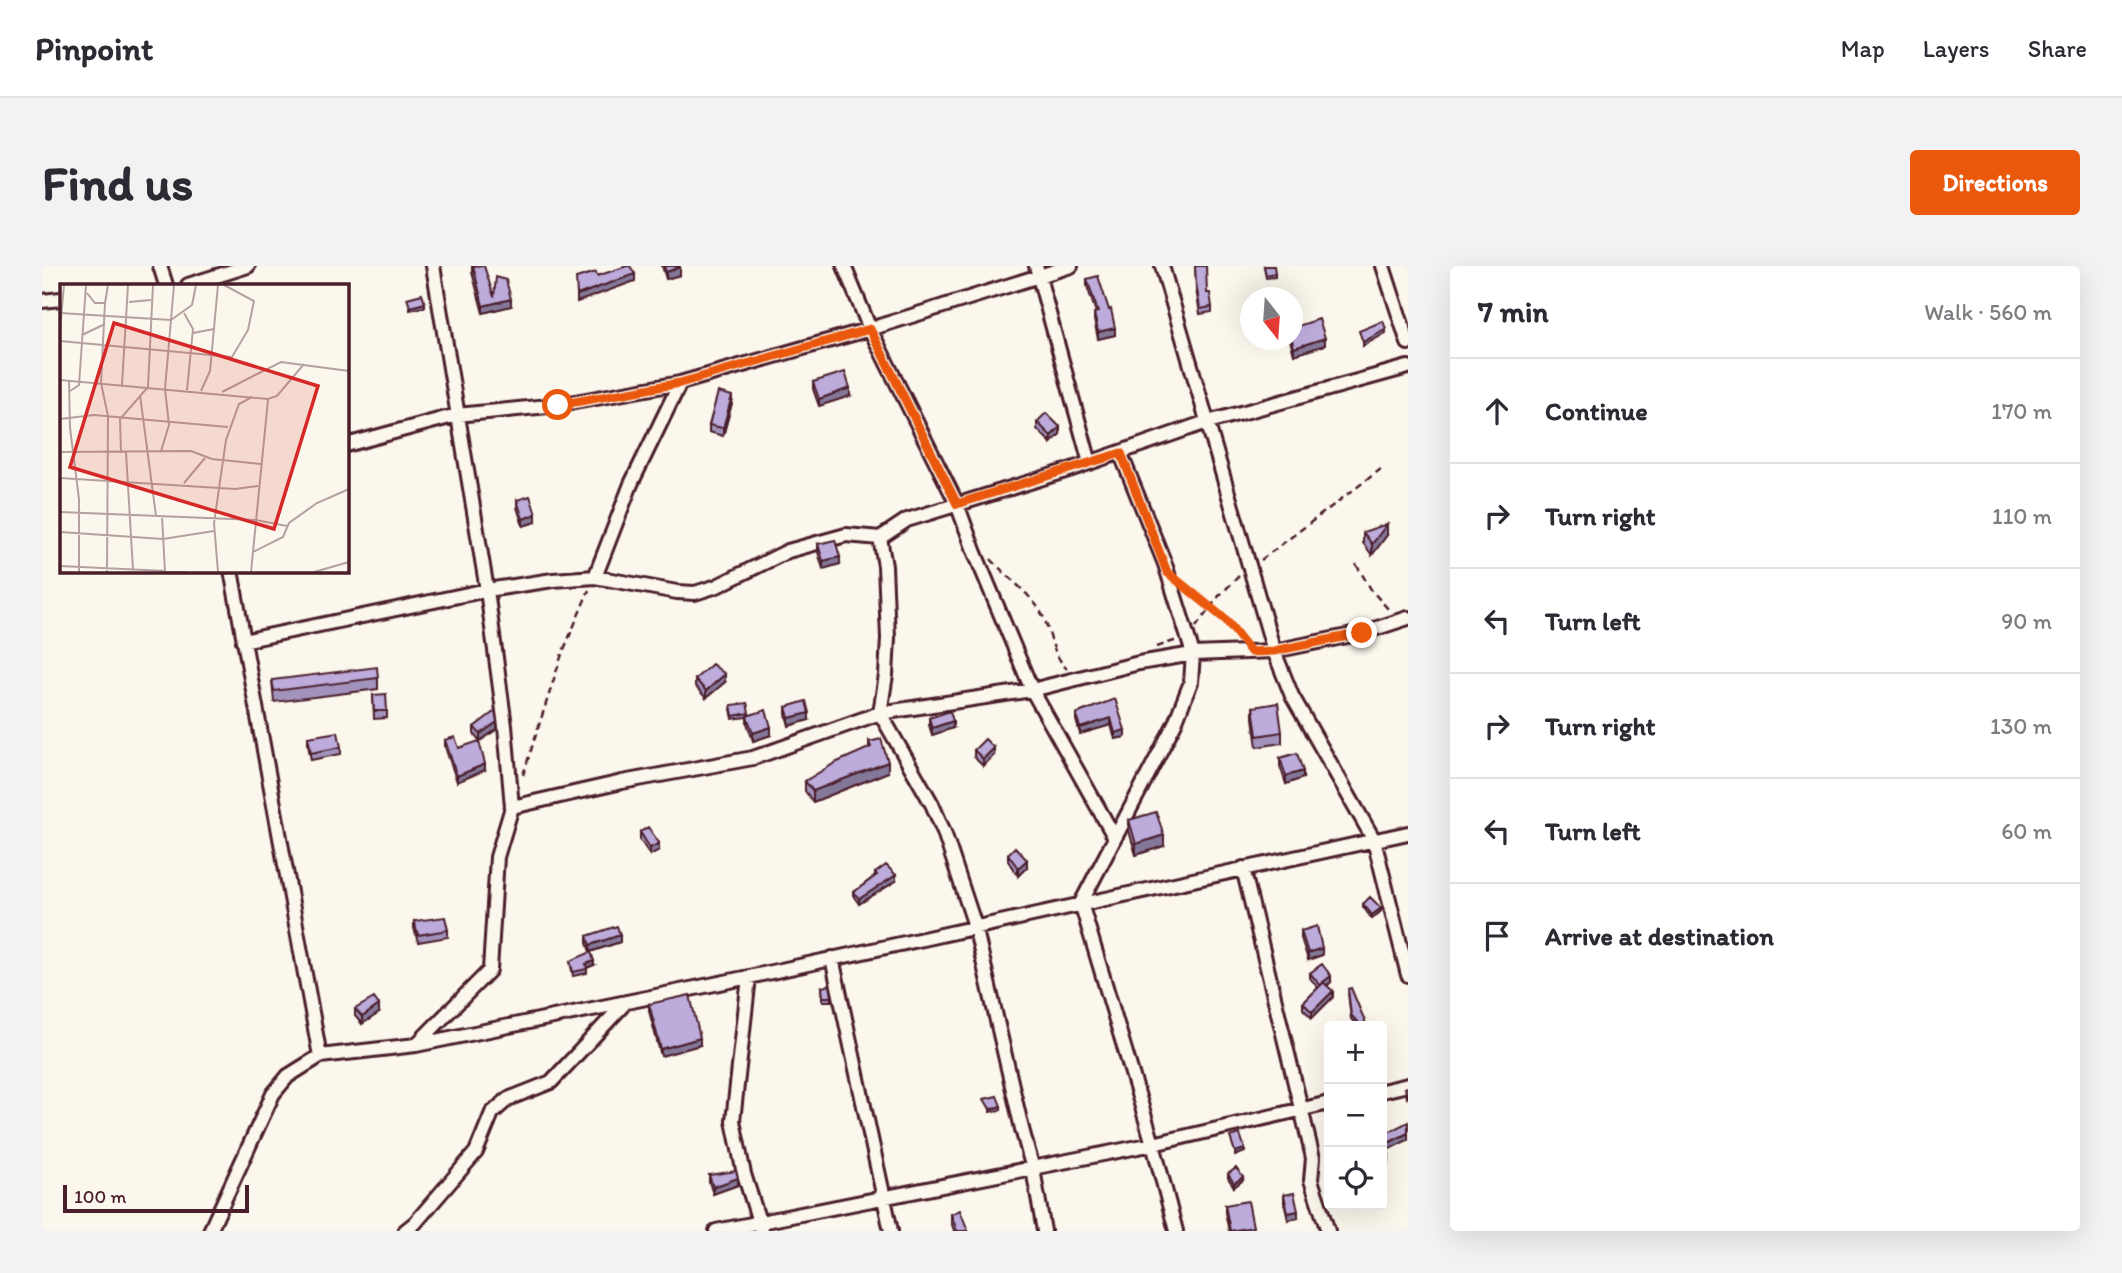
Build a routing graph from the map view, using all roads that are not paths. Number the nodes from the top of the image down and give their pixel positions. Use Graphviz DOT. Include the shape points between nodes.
graph roads {
  1 [pos="160,266"];
  2 [pos="248,266"];
  3 [pos="433,266"];
  4 [pos="844,266"];
  5 [pos="1071,266"];
  6 [pos="1162,266"];
  7 [pos="1382,266"];
  8 [pos="1038,271"];
  9 [pos="166,284"];
  10 [pos="191,284"];
  11 [pos="60,299"];
  12 [pos="42,301"];
  13 [pos="870,329"];
  14 [pos="1408,343"];
  15 [pos="1408,367"];
  16 [pos="680,383"];
  17 [pos="457,415"];
  18 [pos="1209,422"];
  19 [pos="348,444"];
  20 [pos="1121,453"];
  21 [pos="1090,463"];
  22 [pos="957,504"];
  23 [pos="880,538"];
  24 [pos="231,572"];
  25 [pos="595,577"];
  26 [pos="486,590"];
  27 [pos="1403,620"];
  28 [pos="243,641"];
  29 [pos="1274,651"];
  30 [pos="1193,654"];
  31 [pos="1032,690"];
  32 [pos="880,713"];
  33 [pos="512,807"];
  34 [pos="1408,833"];
  35 [pos="1115,838"];
  36 [pos="1374,840"];
  37 [pos="1243,868"];
  38 [pos="1081,903"];
  39 [pos="975,926"];
  40 [pos="832,958"];
  41 [pos="1408,975"];
  42 [pos="749,977"];
  43 [pos="626,1002"];
  44 [pos="416,1045"];
  45 [pos="320,1056"];
  46 [pos="1408,1085"];
  47 [pos="1387,1090"];
  48 [pos="1324,1104"];
  49 [pos="1302,1109"];
  50 [pos="1153,1144"];
  51 [pos="1033,1168"];
  52 [pos="884,1198"];
  53 [pos="760,1227"];
  54 [pos="210,1231"];
  55 [pos="405,1231"];
  56 [pos="716,1231"];
  57 [pos="891,1231"];
  58 [pos="1044,1231"];
  59 [pos="1176,1231"];
  60 [pos="1328,1231"];
  1 -- 9 [label="street"];
  2 -- 10 [label="street"];
  3 -- 17 [label="street"];
  4 -- 13 [label="street"];
  5 -- 8 [label="street"];
  6 -- 18 [label="street"];
  7 -- 14 [label="street"];
  8 -- 13 [label="street"];
  8 -- 21 [label="street"];
  11 -- 12 [label="street"];
  13 -- 16 [label="street"];
  13 -- 22 [label="street"];
  15 -- 18 [label="street"];
  16 -- 17 [label="street" via="558,405"];
  16 -- 25 [label="street" via="631,484"];
  17 -- 19 [label="street"];
  17 -- 26 [label="street"];
  18 -- 20 [label="street"];
  18 -- 29 [label="street"];
  20 -- 21 [label="street"];
  20 -- 30 [label="street" via="1165,564"];
  21 -- 22 [label="street"];
  22 -- 23 [label="street" via="907,520"];
  22 -- 31 [label="street"];
  23 -- 25 [label="street" via="846,535 788,551 695,593"];
  23 -- 32 [label="street" via="888,638"];
  24 -- 28 [label="street"];
  25 -- 26 [label="street"];
  26 -- 28 [label="street"];
  26 -- 33 [label="street"];
  27 -- 29 [label="street"];
  28 -- 45 [label="street"];
  29 -- 30 [label="street"];
  29 -- 36 [label="street" via="1292,696"];
  30 -- 31 [label="street"];
  30 -- 35 [label="street" via="1191,682 1175,723"];
  31 -- 32 [label="street"];
  31 -- 35 [label="street"];
  32 -- 33 [label="street" via="753,758"];
  32 -- 39 [label="street" via="932,804"];
  33 -- 44 [label="street" via="497,857 490,970"];
  34 -- 36 [label="street"];
  35 -- 38 [label="street"];
  36 -- 37 [label="street"];
  36 -- 41 [label="street"];
  37 -- 38 [label="street"];
  37 -- 49 [label="street"];
  38 -- 39 [label="street"];
  38 -- 50 [label="street"];
  39 -- 40 [label="street"];
  39 -- 51 [label="street"];
  40 -- 42 [label="street"];
  40 -- 52 [label="street"];
  42 -- 43 [label="street"];
  42 -- 53 [label="street" via="733,1121"];
  43 -- 44 [label="street"];
  43 -- 55 [label="street" via="551,1082 508,1099 492,1113 476,1152"];
  44 -- 45 [label="street"];
  45 -- 54 [label="street" via="288,1076 272,1094"];
  46 -- 47 [label="street"];
  48 -- 49 [label="street"];
  49 -- 50 [label="street"];
  49 -- 60 [label="street" via="1313,1158 1311,1180"];
  50 -- 51 [label="street"];
  50 -- 59 [label="street"];
  51 -- 52 [label="street"];
  51 -- 58 [label="street"];
  52 -- 53 [label="street"];
  52 -- 57 [label="street"];
  53 -- 56 [label="street"];
}
